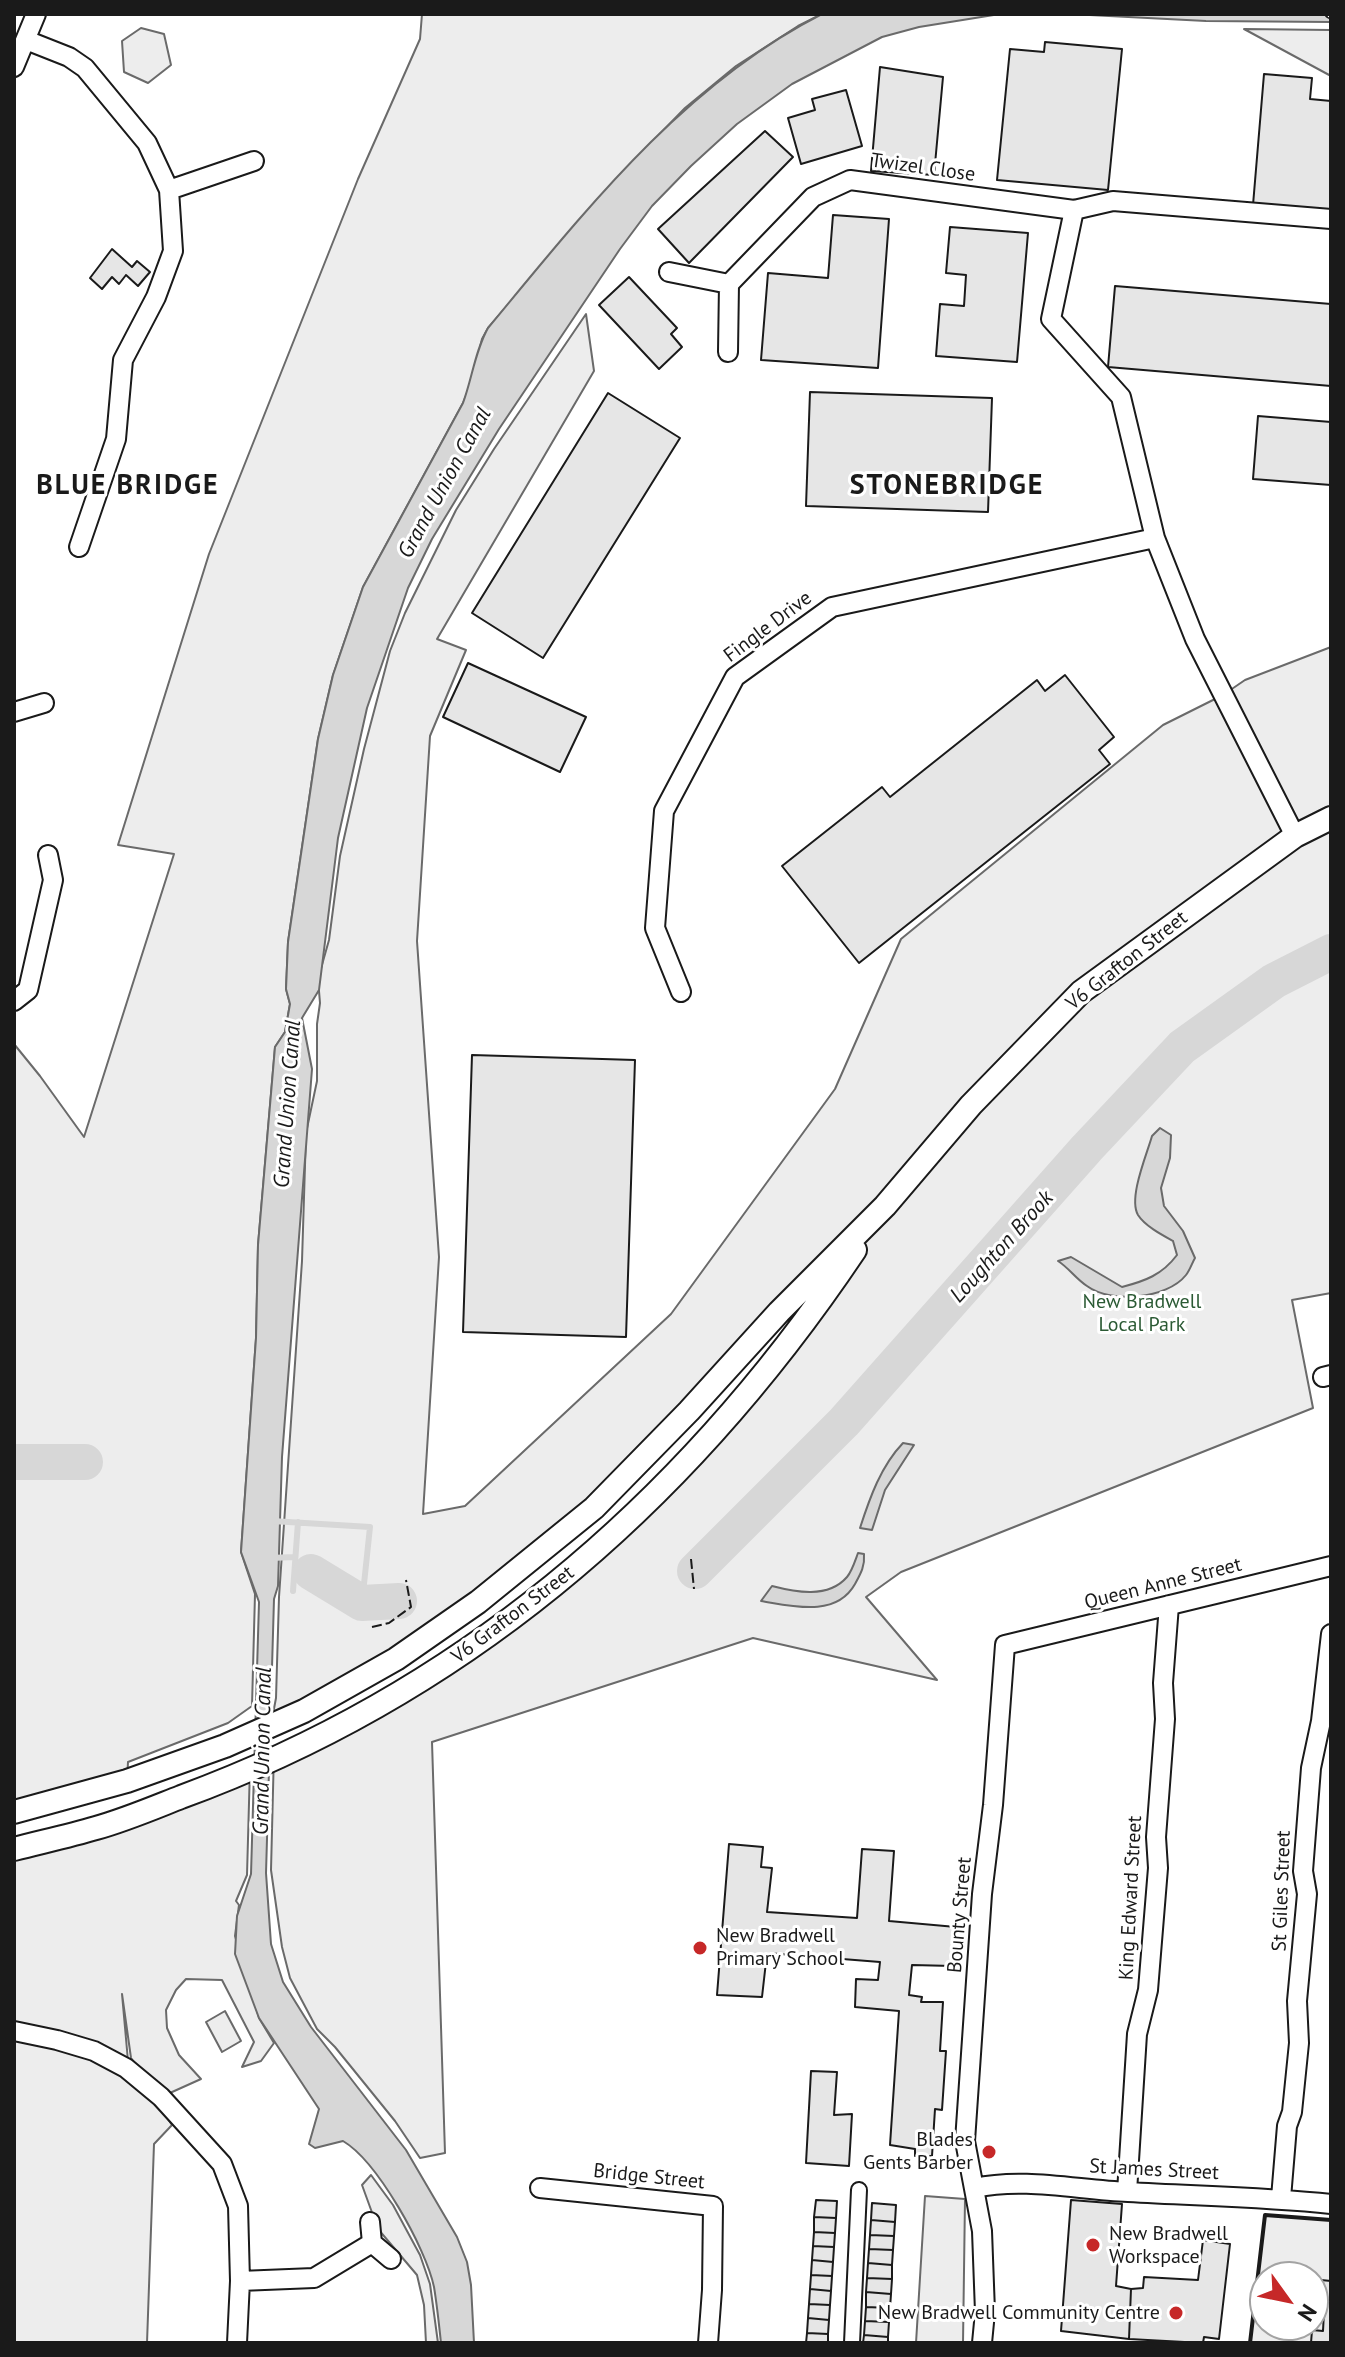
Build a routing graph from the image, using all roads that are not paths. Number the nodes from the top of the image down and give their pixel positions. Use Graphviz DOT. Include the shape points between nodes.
graph roads {
  1 [pos="36,14"];
  2 [pos="26,40"];
  3 [pos="14,67"];
  4 [pos="254,161"];
  5 [pos="169,190"];
  6 [pos="1074,210"];
  7 [pos="1331,219"];
  8 [pos="669,272"];
  9 [pos="729,284"];
  10 [pos="728,352"];
  11 [pos="1155,538"];
  12 [pos="79,547"];
  13 [pos="44,703"];
  14 [pos="14,712"];
  15 [pos="1331,818"];
  16 [pos="1295,836"];
  17 [pos="48,855"];
  18 [pos="681,992"];
  19 [pos="14,1001"];
  20 [pos="885,1206"];
  21 [pos="1331,1566"];
  22 [pos="1169,1605"];
  23 [pos="1331,1634"];
  24 [pos="1005,1645"];
  25 [pos="14,1812"];
  26 [pos="14,1849"];
  27 [pos="14,2031"];
  28 [pos="540,2188"];
  29 [pos="975,2188"];
  30 [pos="859,2190"];
  31 [pos="1127,2192"];
  32 [pos="1281,2198"];
  33 [pos="1331,2204"];
  34 [pos="370,2222"];
  35 [pos="372,2243"];
  36 [pos="391,2259"];
  37 [pos="240,2281"];
  38 [pos="237,2343"];
  39 [pos="708,2343"];
  40 [pos="852,2343"];
  41 [pos="982,2343"];
  1 -- 2 [label="street"];
  2 -- 3 [label="street"];
  2 -- 5 [label="street" via="85,68 147,143"];
  4 -- 5 [label="street"];
  5 -- 12 [label="street" via="173,251 123,360 116,439"];
  6 -- 7 [label="street" via="1113,201"];
  6 -- 9 [label="street, Twizel Close" via="850,180 813,197"];
  6 -- 11 [label="street" via="1051,319 1121,397"];
  8 -- 9 [label="street"];
  9 -- 10 [label="street"];
  11 -- 16 [label="street" via="1197,644"];
  11 -- 18 [label="street, Fingle Drive" via="832,607 735,677 664,811 655,928"];
  13 -- 14 [label="street"];
  15 -- 16 [label="street, V6 Grafton Street"];
  16 -- 20 [label="street, V6 Grafton Street" via="1081,992 971,1105"];
  17 -- 19 [label="street" via="53,880 28,990"];
  20 -- 25 [label="street, V6 Grafton Street" via="594,1508 443,1627 304,1711 225,1746 127,1781"];
  20 -- 26 [label="street, V6 Grafton Street" via="813,1312 743,1401 670,1481 590,1556 501,1628 369,1711 264,1764 98,1828"];
  21 -- 22 [label="street, Queen Anne Street"];
  22 -- 24 [label="street, Queen Anne Street"];
  22 -- 31 [label="street, King Edward Street" via="1158,1868 1148,1990 1137,2034"];
  23 -- 32 [label="street, St Giles Street" via="1311,1768 1299,2043"];
  24 -- 29 [label="street, Bounty Street" via="965,2141"];
  27 -- 37 [label="street" via="94,2051 126,2068 161,2097 222,2164 238,2206"];
  28 -- 39 [label="street, Bridge Street" via="713,2206"];
  29 -- 31 [label="street, St James Street" via="998,2183"];
  29 -- 41 [label="street, Bounty Street" via="982,2231"];
  30 -- 40 [label="street"];
  31 -- 32 [label="street, St James Street"];
  32 -- 33 [label="street, St James Street"];
  34 -- 35 [label="street"];
  35 -- 36 [label="street"];
  35 -- 37 [label="street" via="314,2278"];
  37 -- 38 [label="street"];
}
